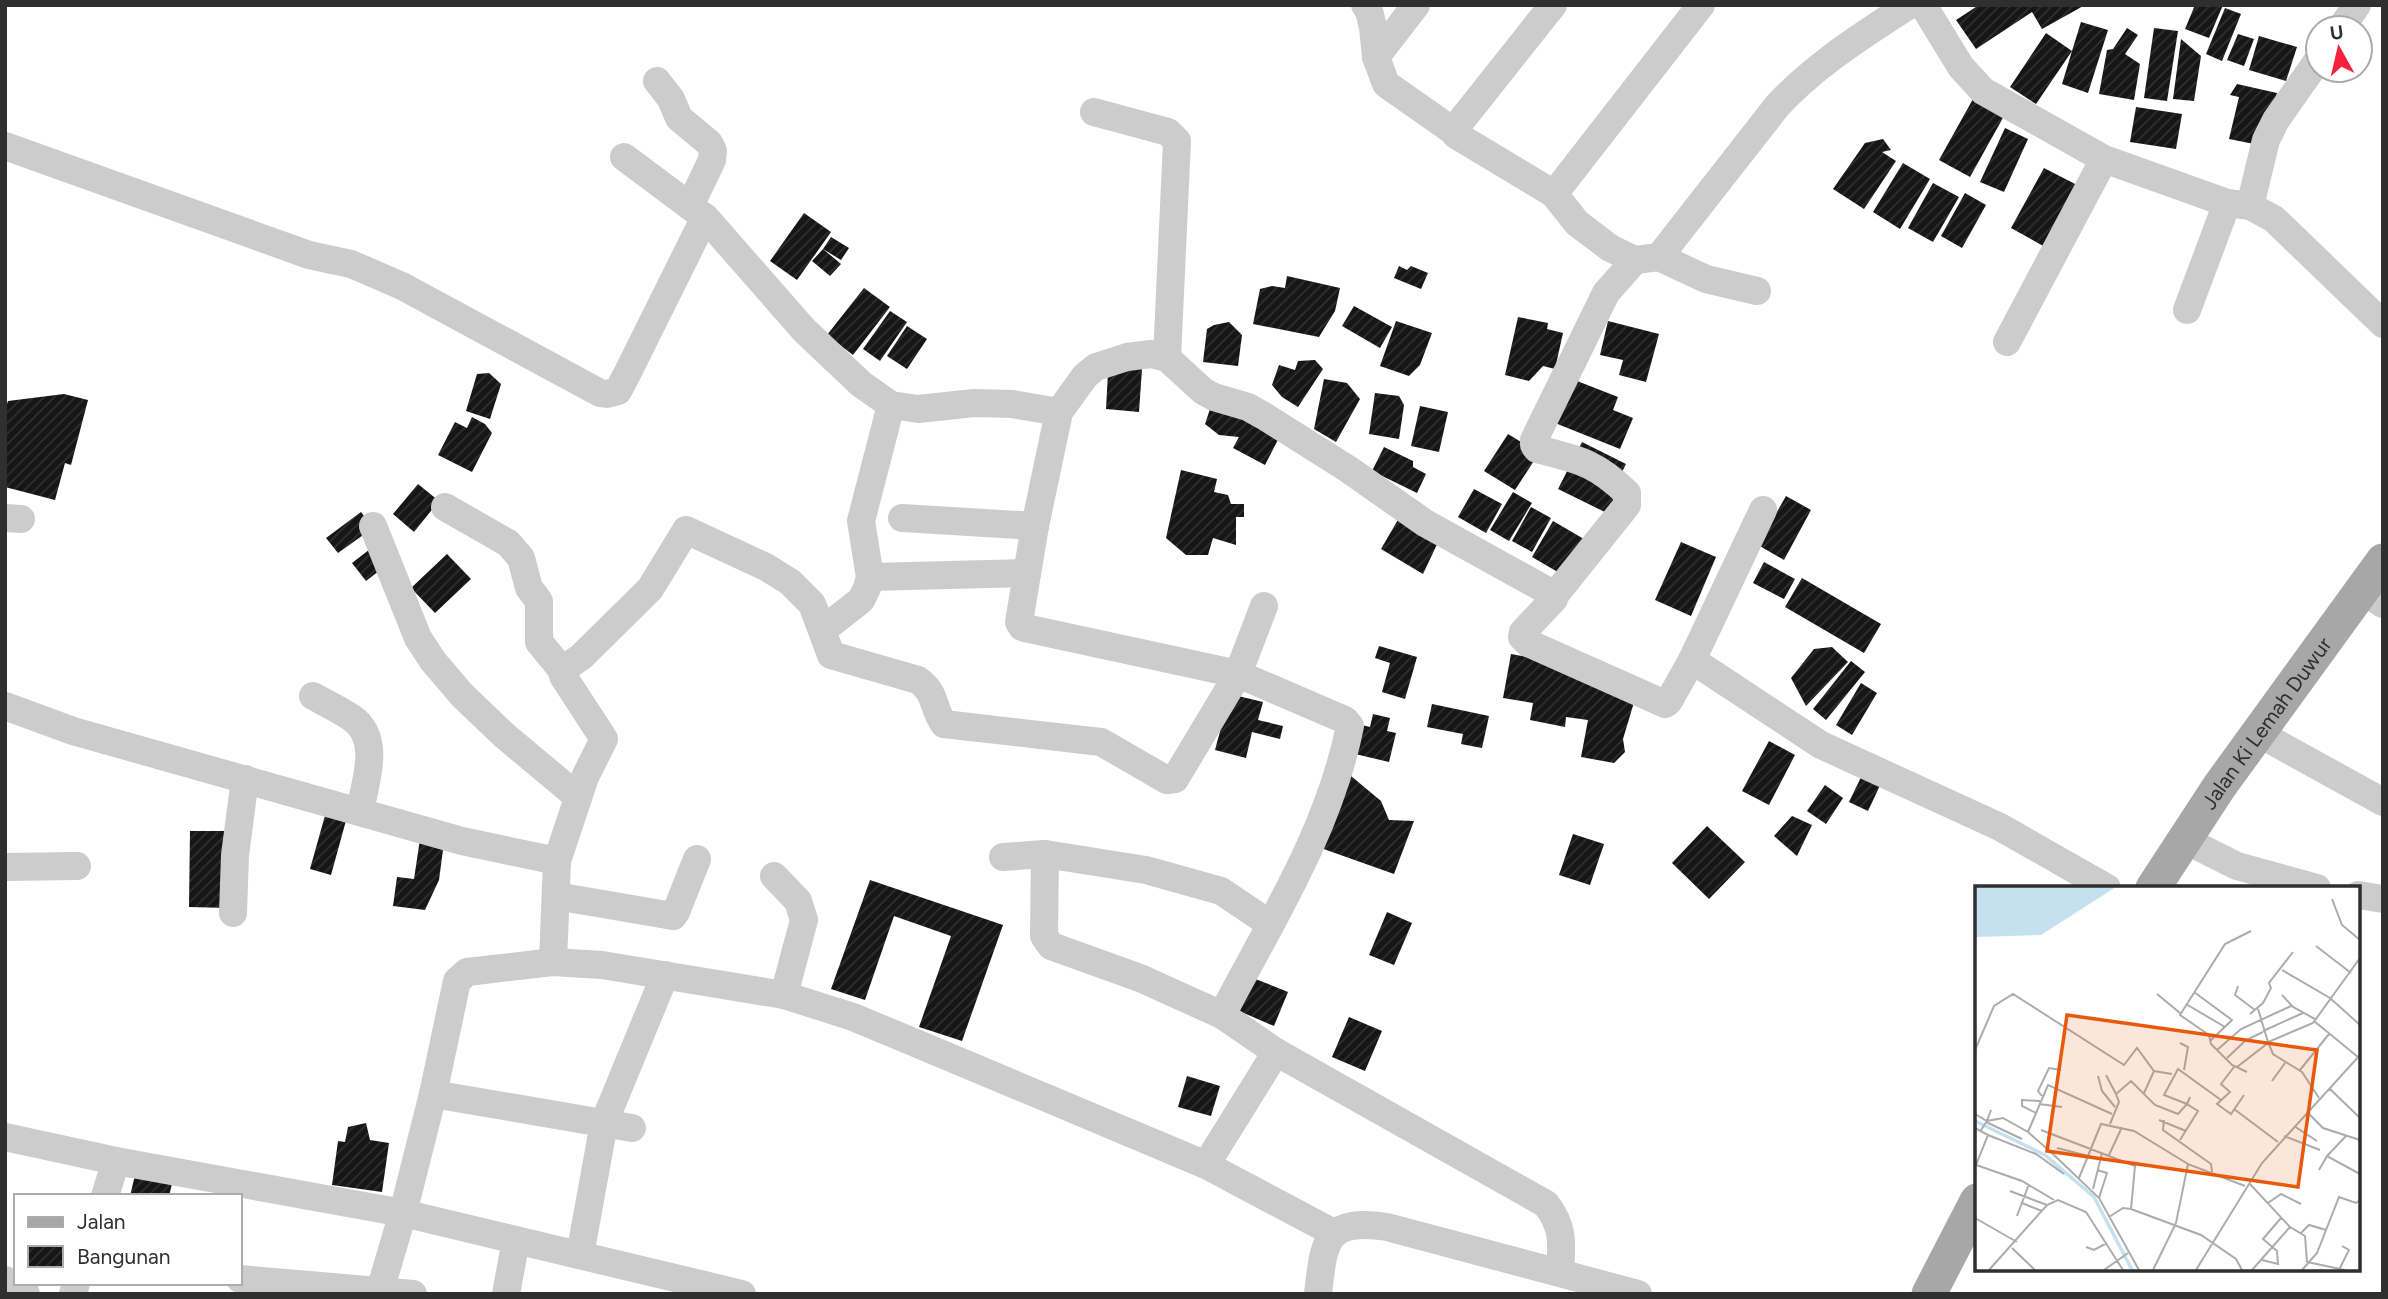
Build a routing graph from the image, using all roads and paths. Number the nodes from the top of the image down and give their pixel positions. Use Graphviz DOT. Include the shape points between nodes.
graph roads {
  1 [pos="1365,5"];
  2 [pos="1416,5"];
  3 [pos="1553,5"];
  4 [pos="1701,5"];
  5 [pos="1909,5"];
  6 [pos="1923,5"];
  7 [pos="1376,57"];
  8 [pos="657,80"];
  9 [pos="2304,80"];
  10 [pos="1094,112"];
  11 [pos="1453,131"];
  12 [pos="5,146"];
  13 [pos="624,157"];
  14 [pos="2104,159"];
  15 [pos="1554,194"];
  16 [pos="2239,205"];
  17 [pos="697,212"];
  18 [pos="1630,272"];
  19 [pos="1757,291"];
  20 [pos="2187,310"];
  21 [pos="2383,324"];
  22 [pos="2007,342"];
  23 [pos="1167,358"];
  24 [pos="891,405"];
  25 [pos="1059,412"];
  26 [pos="445,506"];
  27 [pos="1763,510"];
  28 [pos="902,518"];
  29 [pos="373,526"];
  30 [pos="1034,526"];
  31 [pos="2383,561"];
  32 [pos="1027,573"];
  33 [pos="870,577"];
  34 [pos="1555,594"];
  35 [pos="2372,597"];
  36 [pos="1264,606"];
  37 [pos="823,630"];
  38 [pos="1692,660"];
  39 [pos="562,670"];
  40 [pos="1238,674"];
  41 [pos="313,696"];
  42 [pos="5,706"];
  43 [pos="2258,733"];
  44 [pos="244,779"];
  45 [pos="581,789"];
  46 [pos="2383,802"];
  47 [pos="360,811"];
  48 [pos="2185,841"];
  49 [pos="1045,854"];
  50 [pos="1003,857"];
  51 [pos="697,859"];
  52 [pos="557,861"];
  53 [pos="77,866"];
  54 [pos="5,867"];
  55 [pos="774,876"];
  56 [pos="2103,886"];
  57 [pos="2154,886"];
  58 [pos="2310,886"];
  59 [pos="2360,895"];
  60 [pos="556,896"];
  61 [pos="2383,900"];
  62 [pos="233,913"];
  63 [pos="1270,924"];
  64 [pos="553,962"];
  65 [pos="665,975"];
  66 [pos="784,995"];
  67 [pos="1222,1015"];
  68 [pos="1276,1052"];
  69 [pos="433,1094"];
  70 [pos="604,1123"];
  71 [pos="632,1128"];
  72 [pos="5,1137"];
  73 [pos="116,1161"];
  74 [pos="1206,1165"];
  75 [pos="106,1194"];
  76 [pos="1975,1204"];
  77 [pos="403,1213"];
  78 [pos="1334,1233"];
  79 [pos="516,1240"];
  80 [pos="580,1255"];
  81 [pos="1560,1272"];
  82 [pos="5,1280"];
  83 [pos="248,1285"];
  84 [pos="379,1292"];
  85 [pos="26,1294"];
  86 [pos="413,1294"];
  87 [pos="506,1294"];
  88 [pos="742,1294"];
  89 [pos="1318,1294"];
  90 [pos="1638,1294"];
  91 [pos="1929,1294"];
  1 -- 7 [label="street"];
  2 -- 7 [label="street"];
  3 -- 11 [label="street"];
  4 -- 15 [label="street"];
  5 -- 18 [label="street" via="1797,85"];
  6 -- 14 [label="street" via="1961,67 1983,91"];
  7 -- 11 [label="street" via="1386,83"];
  8 -- 17 [label="street" via="679,118 713,151"];
  9 -- 16 [label="street" via="2276,120"];
  10 -- 23 [label="street" via="1168,132 1177,141"];
  11 -- 15 [label="street"];
  12 -- 17 [label="street" via="309,255 351,264 607,394 618,391 623,382"];
  13 -- 17 [label="street"];
  14 -- 16 [label="street"];
  14 -- 22 [label="street"];
  15 -- 18 [label="street" via="1577,223 1610,248"];
  16 -- 20 [label="street"];
  16 -- 21 [label="street" via="2274,219"];
  17 -- 24 [label="street" via="804,330 861,384"];
  18 -- 19 [label="street" via="1706,279"];
  18 -- 34 [label="street" via="1537,430 1537,449 1592,465 1607,474 1628,499"];
  23 -- 25 [label="street" via="1151,354 1096,368"];
  23 -- 34 [label="street" via="1203,391 1264,416 1425,523"];
  24 -- 25 [label="street" via="918,409 974,402"];
  24 -- 33 [label="street" via="861,521"];
  25 -- 30 [label="street"];
  26 -- 39 [label="street" via="508,543 521,558 529,587 539,601 539,642"];
  27 -- 38 [label="street"];
  28 -- 30 [label="street"];
  29 -- 45 [label="street" via="418,638 433,662 479,712"];
  30 -- 32 [label="street"];
  31 -- 35 [label="main road, Jalan Ki Lemah Duwur"];
  32 -- 33 [label="street"];
  32 -- 40 [label="street" via="1019,619 1022,627"];
  33 -- 37 [label="street" via="861,600"];
  34 -- 38 [label="street" via="1523,632 1528,643 1665,704"];
  35 -- 43 [label="main road, Jalan Ki Lemah Duwur"];
  36 -- 40 [label="street"];
  37 -- 39 [label="street" via="812,604 790,583 686,530 650,589"];
  37 -- 40 [label="street" via="831,655 926,686 944,724 1101,742 1171,781"];
  38 -- 56 [label="street" via="1821,745 2000,827"];
  39 -- 45 [label="street" via="604,739"];
  40 -- 63 [label="street" via="1350,726 1320,826"];
  41 -- 47 [label="street" via="354,720 369,742"];
  42 -- 44 [label="street" via="73,731"];
  43 -- 46 [label="street"];
  43 -- 48 [label="main road, Jalan Ki Lemah Duwur"];
  44 -- 47 [label="street"];
  44 -- 62 [label="street"];
  45 -- 52 [label="street"];
  47 -- 52 [label="street" via="462,841"];
  48 -- 57 [label="main road, Jalan Ki Lemah Duwur"];
  48 -- 58 [label="street" via="2238,866"];
  49 -- 50 [label="street"];
  49 -- 63 [label="street" via="1146,870 1221,891"];
  49 -- 67 [label="street" via="1044,936 1051,946 1140,978"];
  51 -- 60 [label="street" via="673,916"];
  52 -- 60 [label="street"];
  53 -- 54 [label="street"];
  55 -- 66 [label="street" via="798,901 804,920"];
  59 -- 61 [label="street"];
  60 -- 64 [label="street"];
  63 -- 67 [label="street"];
  64 -- 65 [label="street"];
  64 -- 69 [label="street" via="462,975 454,987"];
  65 -- 66 [label="street"];
  65 -- 70 [label="street"];
  66 -- 74 [label="street" via="853,1017"];
  67 -- 68 [label="street"];
  68 -- 74 [label="street"];
  68 -- 81 [label="street" via="1546,1204 1559,1225"];
  69 -- 70 [label="street"];
  69 -- 77 [label="street"];
  70 -- 71 [label="street"];
  70 -- 80 [label="street"];
  72 -- 73 [label="street"];
  73 -- 75 [label="street"];
  73 -- 77 [label="street"];
  74 -- 78 [label="street"];
  76 -- 91 [label="main road"];
  77 -- 79 [label="street"];
  77 -- 84 [label="street"];
  78 -- 81 [label="street" via="1368,1224 1387,1227"];
  78 -- 89 [label="street" via="1326,1243"];
  79 -- 80 [label="street"];
  79 -- 87 [label="street"];
  80 -- 88 [label="street"];
  81 -- 90 [label="street"];
  82 -- 85 [label="street"];
  83 -- 84 [label="street"];
  84 -- 86 [label="street"];
}
